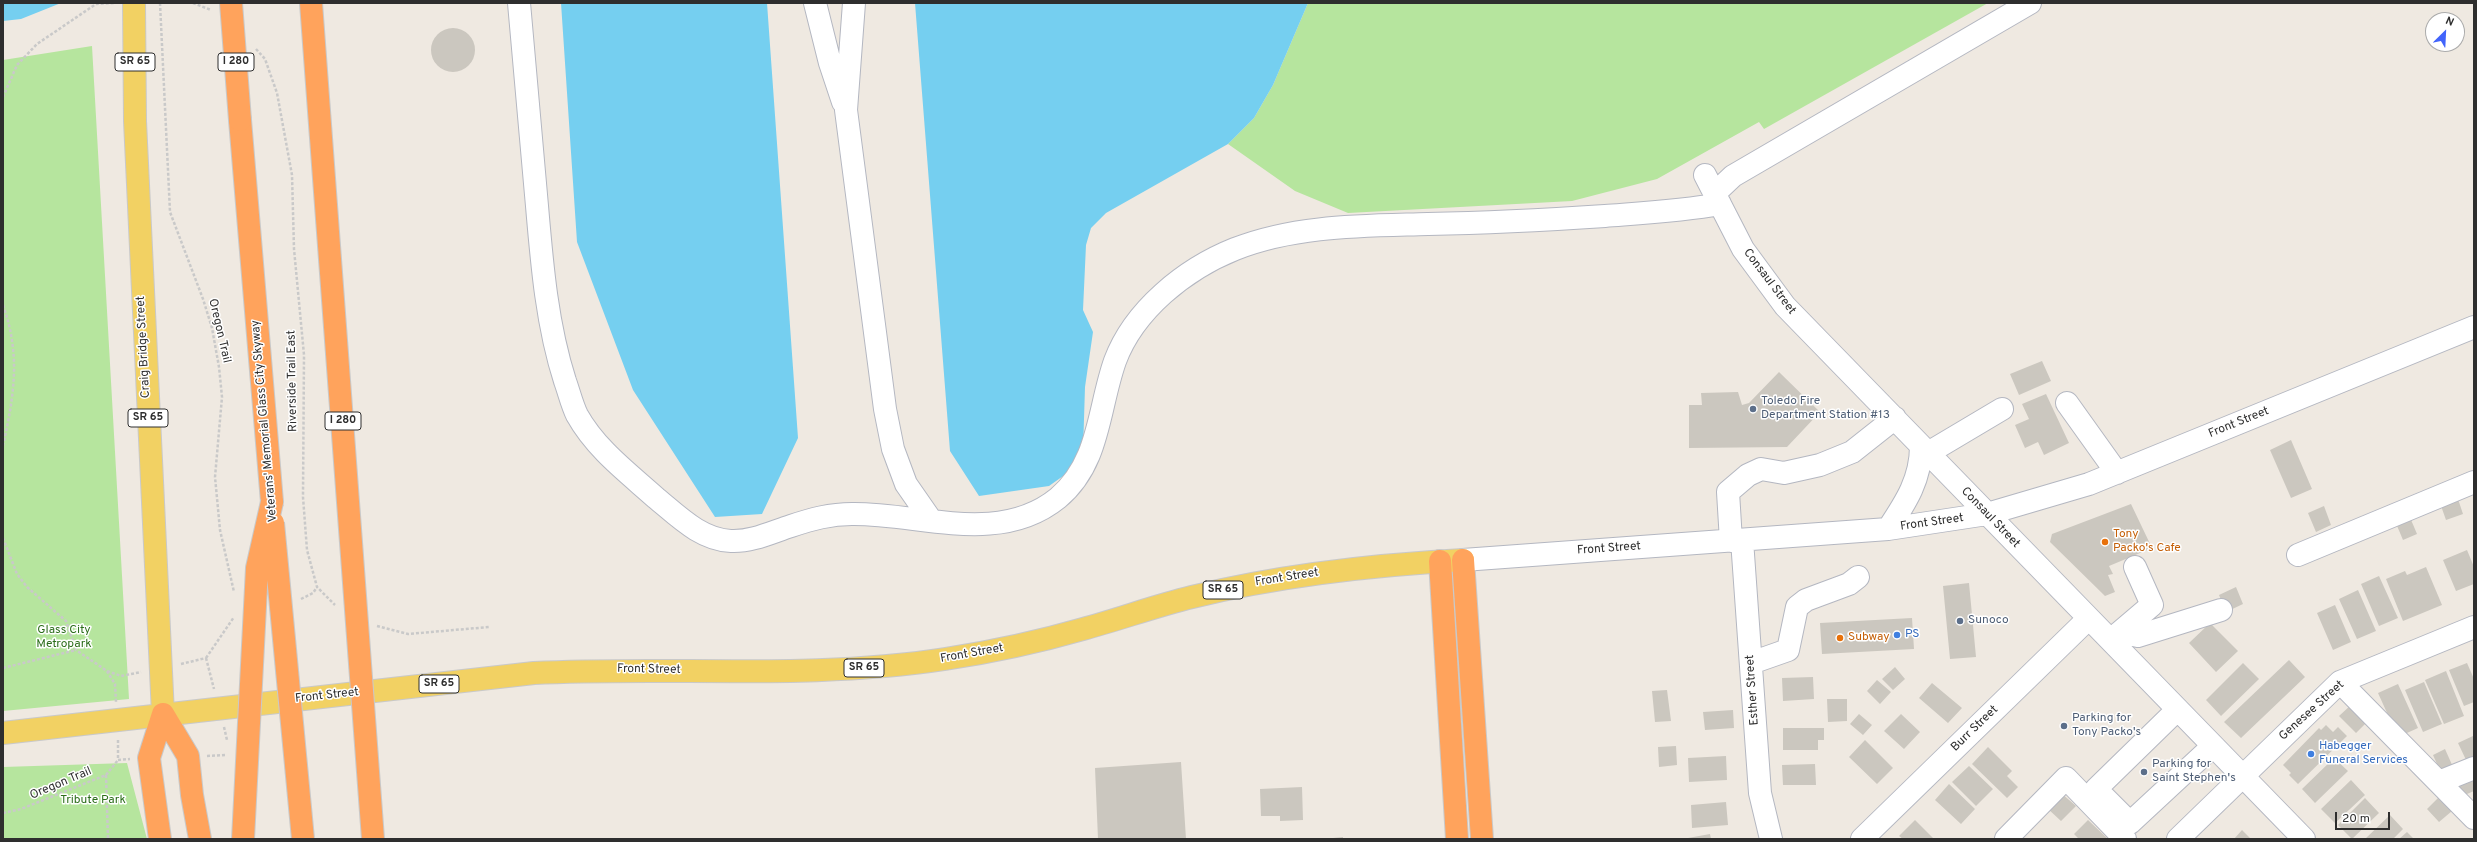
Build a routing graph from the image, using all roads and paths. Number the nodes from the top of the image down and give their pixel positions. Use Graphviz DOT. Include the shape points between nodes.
graph roads {
  1 [pos="116,3"];
  2 [pos="134,3"];
  3 [pos="160,3"];
  4 [pos="193,3"];
  5 [pos="311,3"];
  6 [pos="519,3"];
  7 [pos="815,3"];
  8 [pos="854,3"];
  9 [pos="2030,3"];
  10 [pos="223,8"];
  11 [pos="251,44"];
  12 [pos="3,96"];
  13 [pos="846,110"];
  14 [pos="1713,191"];
  15 [pos="3,305"];
  16 [pos="2474,327"];
  17 [pos="2067,403"];
  18 [pos="2002,409"];
  19 [pos="1895,418"];
  20 [pos="3,446"];
  21 [pos="1924,449"];
  22 [pos="2117,473"];
  23 [pos="2474,482"];
  24 [pos="272,502"];
  25 [pos="1987,514"];
  26 [pos="931,520"];
  27 [pos="1888,529"];
  28 [pos="3,538"];
  29 [pos="1737,540"];
  30 [pos="2298,555"];
  31 [pos="1463,560"];
  32 [pos="1440,561"];
  33 [pos="2135,567"];
  34 [pos="1858,577"];
  35 [pos="234,597"];
  36 [pos="340,608"];
  37 [pos="234,610"];
  38 [pos="2221,610"];
  39 [pos="2088,619"];
  40 [pos="374,625"];
  41 [pos="489,627"];
  42 [pos="2474,627"];
  43 [pos="2115,637"];
  44 [pos="76,650"];
  45 [pos="206,658"];
  46 [pos="1751,663"];
  47 [pos="3,668"];
  48 [pos="107,671"];
  49 [pos="121,676"];
  50 [pos="2340,682"];
  51 [pos="115,684"];
  52 [pos="2177,710"];
  53 [pos="163,714"];
  54 [pos="3,733"];
  55 [pos="2213,746"];
  56 [pos="118,760"];
  57 [pos="2474,768"];
  58 [pos="106,776"];
  59 [pos="2242,776"];
  60 [pos="2439,782"];
  61 [pos="2091,794"];
  62 [pos="3,813"];
  63 [pos="2474,818"];
  64 [pos="2124,832"];
  65 [pos="108,839"];
  66 [pos="160,839"];
  67 [pos="200,839"];
  68 [pos="243,839"];
  69 [pos="303,839"];
  70 [pos="372,839"];
  71 [pos="1457,839"];
  72 [pos="1482,839"];
  73 [pos="1771,839"];
  74 [pos="1862,839"];
  75 [pos="2006,839"];
  76 [pos="2178,839"];
  77 [pos="2304,839"];
  1 -- 12 [label="path" via="96,4 36,44 17,65"];
  2 -- 53 [label="main road, Craig Bridge Street / SR 65" via="135,121"];
  3 -- 35 [label="path, Oregon Trail" via="170,212 203,299 212,328 219,367 222,397 215,477 220,530"];
  4 -- 10 [label="path"];
  5 -- 70 [label="highway, I 280, bridge"];
  6 -- 26 [label="street" via="543,275 556,354 575,412 599,447 700,533 731,541 761,536 830,514"];
  7 -- 13 [label="street" via="830,63"];
  8 -- 13 [label="street"];
  9 -- 14 [label="street" via="1733,176"];
  10 -- 24 [label="highway, Veterans' Memorial Glass City Skyway / I 280, bridge"];
  11 -- 36 [label="path, Riverside Trail East" via="265,59 277,93 292,175 294,249 304,355 303,497 307,550 317,587"];
  13 -- 26 [label="street" via="885,409 892,442 906,484"];
  14 -- 19 [label="street, Consaul Street" via="1743,249 1785,306"];
  14 -- 26 [label="street" via="1684,211 1532,221 1318,229 1272,238 1235,249 1203,265 1168,290 1126,337 1115,362 1094,445 1079,475 1063,494 1043,509 1018,520 987,525"];
  15 -- 20 [label="path" via="13,335 15,358 13,402"];
  16 -- 22 [label="street, Front Street"];
  17 -- 22 [label="street"];
  18 -- 21 [label="street"];
  19 -- 21 [label="street, Consaul Street"];
  19 -- 29 [label="street, Esther Street" via="1852,452 1820,465 1784,473 1761,469 1737,484 1728,492"];
  21 -- 25 [label="street, Consaul Street"];
  21 -- 27 [label="street" via="1916,480"];
  22 -- 25 [label="street, Front Street" via="2089,484"];
  23 -- 30 [label="street"];
  24 -- 68 [label="highway, bridge" via="257,568"];
  24 -- 69 [label="highway, Veterans' Memorial Glass City Skyway / I 280, bridge"];
  25 -- 27 [label="street, Front Street"];
  25 -- 39 [label="street, Consaul Street"];
  27 -- 29 [label="street, Front Street"];
  28 -- 44 [label="path" via="17,574 27,587 66,622"];
  29 -- 31 [label="street, Front Street"];
  29 -- 46 [label="street, Esther Street"];
  31 -- 32 [label="main road, Front Street / SR 65"];
  31 -- 72 [label="highway"];
  32 -- 53 [label="main road, Front Street / SR 65" via="1321,573 1252,584 1189,598 1045,639 980,654 908,664 831,670 619,669 534,673"];
  32 -- 71 [label="highway"];
  33 -- 43 [label="street" via="2152,605"];
  34 -- 46 [label="street" via="1831,593 1806,600 1797,607 1788,650"];
  37 -- 45 [label="path" via="234,617"];
  38 -- 43 [label="street" via="2138,636"];
  39 -- 43 [label="street, Consaul Street"];
  39 -- 74 [label="street, Burr Street"];
  40 -- 41 [label="path" via="408,634"];
  42 -- 50 [label="street, Genesee Street"];
  43 -- 52 [label="street, Consaul Street"];
  44 -- 47 [label="path"];
  44 -- 48 [label="path"];
  46 -- 73 [label="street, Esther Street" via="1760,793"];
  48 -- 49 [label="path"];
  48 -- 51 [label="path"];
  50 -- 59 [label="street, Genesee Street"];
  50 -- 60 [label="street"];
  52 -- 55 [label="street, Consaul Street"];
  52 -- 61 [label="street"];
  53 -- 54 [label="main road, Front Street"];
  53 -- 66 [label="highway" via="149,758"];
  53 -- 67 [label="highway" via="188,756"];
  55 -- 59 [label="street, Consaul Street"];
  55 -- 64 [label="street"];
  56 -- 58 [label="path, Oregon Trail"];
  57 -- 60 [label="street"];
  58 -- 62 [label="path, Oregon Trail" via="21,809"];
  58 -- 65 [label="path"];
  59 -- 76 [label="street, Genesee Street"];
  59 -- 77 [label="street, Consaul Street"];
  60 -- 63 [label="street"];
  61 -- 64 [label="street"];
  61 -- 75 [label="street" via="2066,778"];
}
